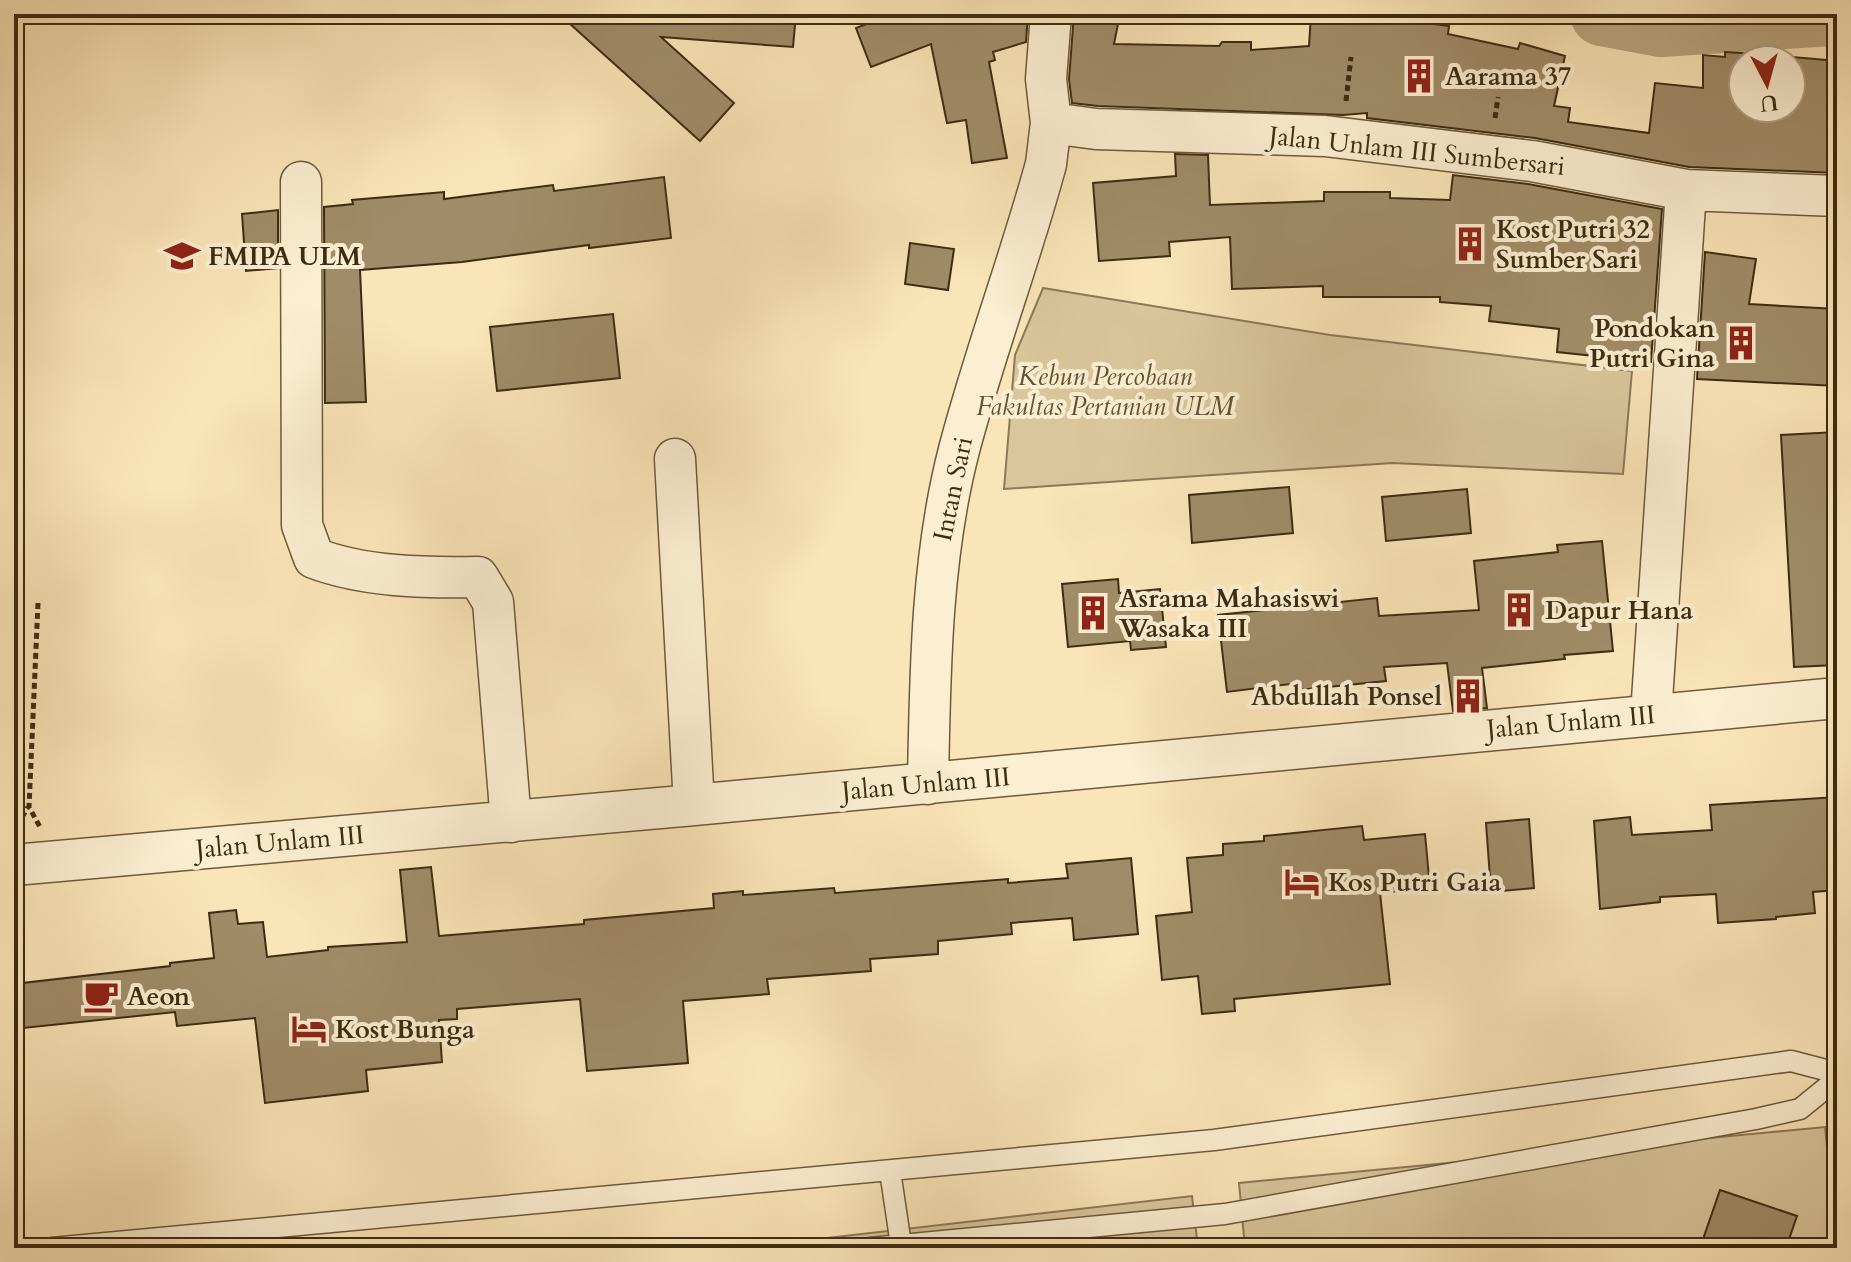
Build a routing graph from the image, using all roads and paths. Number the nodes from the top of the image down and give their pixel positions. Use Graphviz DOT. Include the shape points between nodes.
graph roads {
  1 [pos="1051,14"];
  2 [pos="1051,123"];
  3 [pos="301,182"];
  4 [pos="1686,190"];
  5 [pos="1837,196"];
  6 [pos="675,459"];
  7 [pos="38,603"];
  8 [pos="1837,698"];
  9 [pos="1651,715"];
  10 [pos="928,784"];
  11 [pos="694,805"];
  12 [pos="29,807"];
  13 [pos="511,822"];
  14 [pos="14,829"];
  15 [pos="44,831"];
  16 [pos="14,865"];
  17 [pos="1837,1073"];
  18 [pos="1837,1079"];
  19 [pos="890,1171"];
  20 [pos="160,1243"];
  21 [pos="901,1245"];
  22 [pos="52,1248"];
  23 [pos="870,1248"];
  1 -- 2 [label="street, Intan Sari" via="1046,79"];
  2 -- 4 [label="street, Jalan Unlam III Sumbersari" via="1377,141 1532,161"];
  2 -- 10 [label="street, Intan Sari" via="1038,196 959,451 939,551"];
  3 -- 13 [label="street" via="302,525 314,558 343,569 478,577 493,602"];
  4 -- 5 [label="street, Jalan Unlam III Sumbersari"];
  4 -- 9 [label="street"];
  6 -- 11 [label="street"];
  7 -- 12 [label="path"];
  8 -- 9 [label="street, Jalan Unlam III"];
  9 -- 10 [label="street, Jalan Unlam III"];
  10 -- 11 [label="street, Jalan Unlam III"];
  11 -- 13 [label="street, Jalan Unlam III"];
  12 -- 14 [label="path"];
  12 -- 15 [label="path"];
  13 -- 16 [label="street, Jalan Unlam III"];
  17 -- 19 [label="lane" via="1791,1061 1214,1140"];
  18 -- 21 [label="lane" via="1800,1109 1756,1119 1225,1214"];
  19 -- 20 [label="lane"];
  19 -- 21 [label="lane"];
  20 -- 22 [label="lane"];
  21 -- 23 [label="lane"];
}
